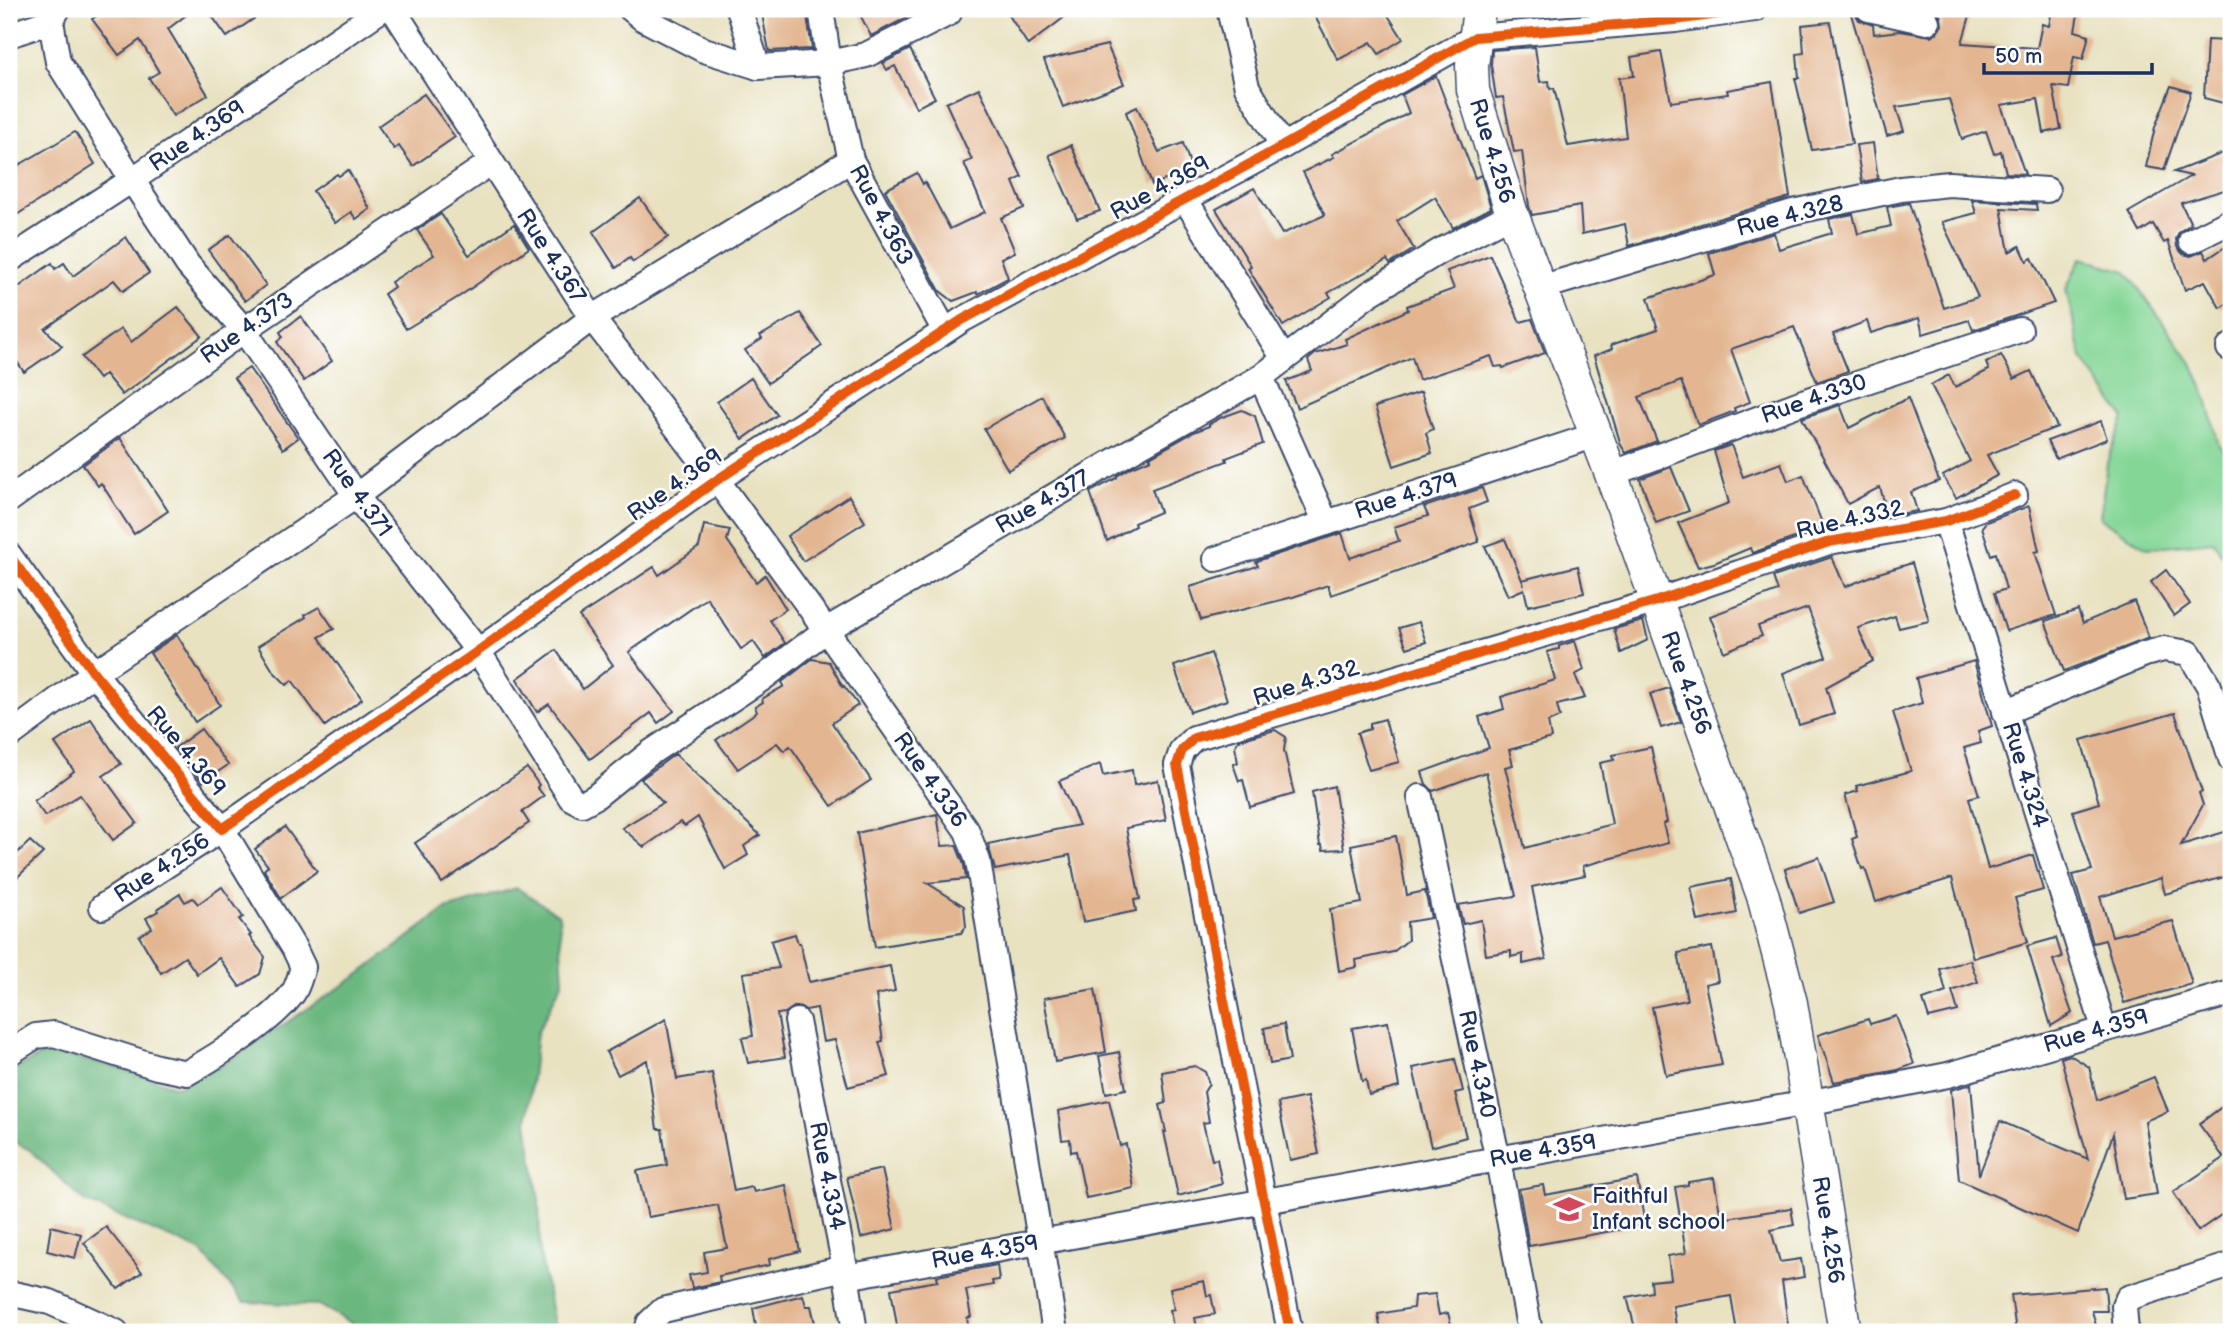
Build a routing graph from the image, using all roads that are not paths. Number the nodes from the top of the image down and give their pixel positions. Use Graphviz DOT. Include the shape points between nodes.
graph roads {
  1 [pos="382,9"];
  2 [pos="393,9"];
  3 [pos="631,9"];
  4 [pos="739,9"];
  5 [pos="821,9"];
  6 [pos="1229,9"];
  7 [pos="1755,9"];
  8 [pos="1868,9"];
  9 [pos="949,13"];
  10 [pos="55,15"];
  11 [pos="1927,22"];
  12 [pos="1477,23"];
  13 [pos="9,36"];
  14 [pos="829,63"];
  15 [pos="758,67"];
  16 [pos="1283,146"];
  17 [pos="851,160"];
  18 [pos="490,163"];
  19 [pos="132,180"];
  20 [pos="2047,190"];
  21 [pos="1185,199"];
  22 [pos="1512,214"];
  23 [pos="2231,221"];
  24 [pos="2192,241"];
  25 [pos="9,260"];
  26 [pos="1540,288"];
  27 [pos="592,318"];
  28 [pos="244,330"];
  29 [pos="2020,330"];
  30 [pos="945,331"];
  31 [pos="1284,359"];
  32 [pos="1261,377"];
  33 [pos="1596,435"];
  34 [pos="1611,474"];
  35 [pos="717,480"];
  36 [pos="2014,495"];
  37 [pos="356,496"];
  38 [pos="9,500"];
  39 [pos="1946,521"];
  40 [pos="1326,523"];
  41 [pos="9,555"];
  42 [pos="1216,559"];
  43 [pos="1657,601"];
  44 [pos="826,630"];
  45 [pos="478,651"];
  46 [pos="94,673"];
  47 [pos="2005,712"];
  48 [pos="9,736"];
  49 [pos="2231,759"];
  50 [pos="1420,797"];
  51 [pos="582,804"];
  52 [pos="222,829"];
  53 [pos="102,906"];
  54 [pos="2231,993"];
  55 [pos="797,1021"];
  56 [pos="2104,1028"];
  57 [pos="9,1053"];
  58 [pos="1807,1103"];
  59 [pos="1498,1160"];
  60 [pos="1264,1201"];
  61 [pos="1040,1242"];
  62 [pos="2231,1265"];
  63 [pos="846,1273"];
  64 [pos="9,1293"];
  65 [pos="116,1332"];
  66 [pos="647,1332"];
  67 [pos="855,1332"];
  68 [pos="1055,1332"];
  69 [pos="1290,1332"];
  70 [pos="1530,1332"];
  71 [pos="1845,1332"];
  72 [pos="2126,1332"];
  1 -- 19 [label="street, Rue 4.369"];
  2 -- 18 [label="street, Rue 4.367"];
  3 -- 15 [label="street" via="704,50"];
  4 -- 15 [label="street"];
  5 -- 14 [label="street, Rue 4.363"];
  6 -- 16 [label="street" via="1247,87"];
  7 -- 12 [label="street" via="1675,20"];
  8 -- 11 [label="street"];
  9 -- 14 [label="street" via="866,55"];
  10 -- 13 [label="street"];
  10 -- 19 [label="street, Rue 4.371" via="58,62"];
  12 -- 16 [label="street, Rue 4.369"];
  12 -- 22 [label="street, Rue 4.256" via="1473,90"];
  14 -- 15 [label="street"];
  14 -- 17 [label="street, Rue 4.363"];
  16 -- 21 [label="street, Rue 4.369"];
  17 -- 27 [label="street, Rue 4.367"];
  17 -- 30 [label="street, Rue 4.363"];
  18 -- 27 [label="street, Rue 4.367"];
  18 -- 28 [label="street, Rue 4.373"];
  19 -- 25 [label="street, Rue 4.369"];
  19 -- 28 [label="street, Rue 4.371" via="188,265"];
  20 -- 26 [label="street, Rue 4.328" via="1949,184 1901,189 1793,212"];
  21 -- 30 [label="street, Rue 4.369"];
  21 -- 31 [label="street"];
  22 -- 26 [label="street, Rue 4.256"];
  22 -- 31 [label="street, Rue 4.377" via="1369,294"];
  23 -- 24 [label="street"];
  26 -- 33 [label="street, Rue 4.256"];
  27 -- 35 [label="street, Rue 4.336"];
  27 -- 37 [label="street"];
  28 -- 37 [label="street, Rue 4.371"];
  28 -- 38 [label="street, Rue 4.373"];
  29 -- 34 [label="street, Rue 4.330" via="1800,402"];
  30 -- 35 [label="street, Rue 4.369"];
  31 -- 32 [label="street, Rue 4.377"];
  32 -- 40 [label="street"];
  32 -- 44 [label="street, Rue 4.377"];
  33 -- 34 [label="street, Rue 4.256"];
  33 -- 40 [label="street, Rue 4.379"];
  34 -- 43 [label="street, Rue 4.256"];
  35 -- 44 [label="street, Rue 4.336"];
  35 -- 45 [label="street, Rue 4.369"];
  36 -- 39 [label="street, Rue 4.332"];
  37 -- 45 [label="street, Rue 4.371"];
  37 -- 46 [label="street"];
  39 -- 43 [label="street, Rue 4.332" via="1829,542"];
  39 -- 47 [label="street, Rue 4.324"];
  40 -- 42 [label="street, Rue 4.379"];
  41 -- 46 [label="street, Rue 4.369"];
  43 -- 58 [label="street, Rue 4.256" via="1763,896 1791,1003"];
  43 -- 60 [label="street, Rue 4.332" via="1194,738 1182,750 1177,765"];
  44 -- 51 [label="street, Rue 4.377"];
  44 -- 61 [label="street, Rue 4.336" via="967,831 978,861"];
  45 -- 51 [label="street, Rue 4.371" via="571,798"];
  45 -- 52 [label="street, Rue 4.369"];
  46 -- 48 [label="street"];
  46 -- 52 [label="street, Rue 4.369"];
  47 -- 49 [label="street" via="2145,654 2164,649 2189,653 2209,686"];
  47 -- 56 [label="street, Rue 4.324"];
  50 -- 59 [label="street, Rue 4.340"];
  52 -- 53 [label="street, Rue 4.256"];
  52 -- 57 [label="street" via="303,967 295,991 276,1012 187,1073 54,1034 36,1036"];
  54 -- 56 [label="street, Rue 4.359"];
  55 -- 63 [label="street, Rue 4.334"];
  56 -- 58 [label="street, Rue 4.359" via="1948,1075"];
  58 -- 59 [label="street, Rue 4.359"];
  58 -- 71 [label="street, Rue 4.256"];
  59 -- 60 [label="street, Rue 4.359"];
  59 -- 70 [label="street, Rue 4.340"];
  60 -- 61 [label="street, Rue 4.359"];
  60 -- 69 [label="street, Rue 4.332"];
  61 -- 63 [label="street, Rue 4.359"];
  61 -- 68 [label="street, Rue 4.336"];
  62 -- 72 [label="street" via="2129,1298 2124,1306"];
  63 -- 66 [label="street, Rue 4.359" via="663,1310 649,1323"];
  63 -- 67 [label="street, Rue 4.334"];
  64 -- 65 [label="street" via="50,1302"];
}
